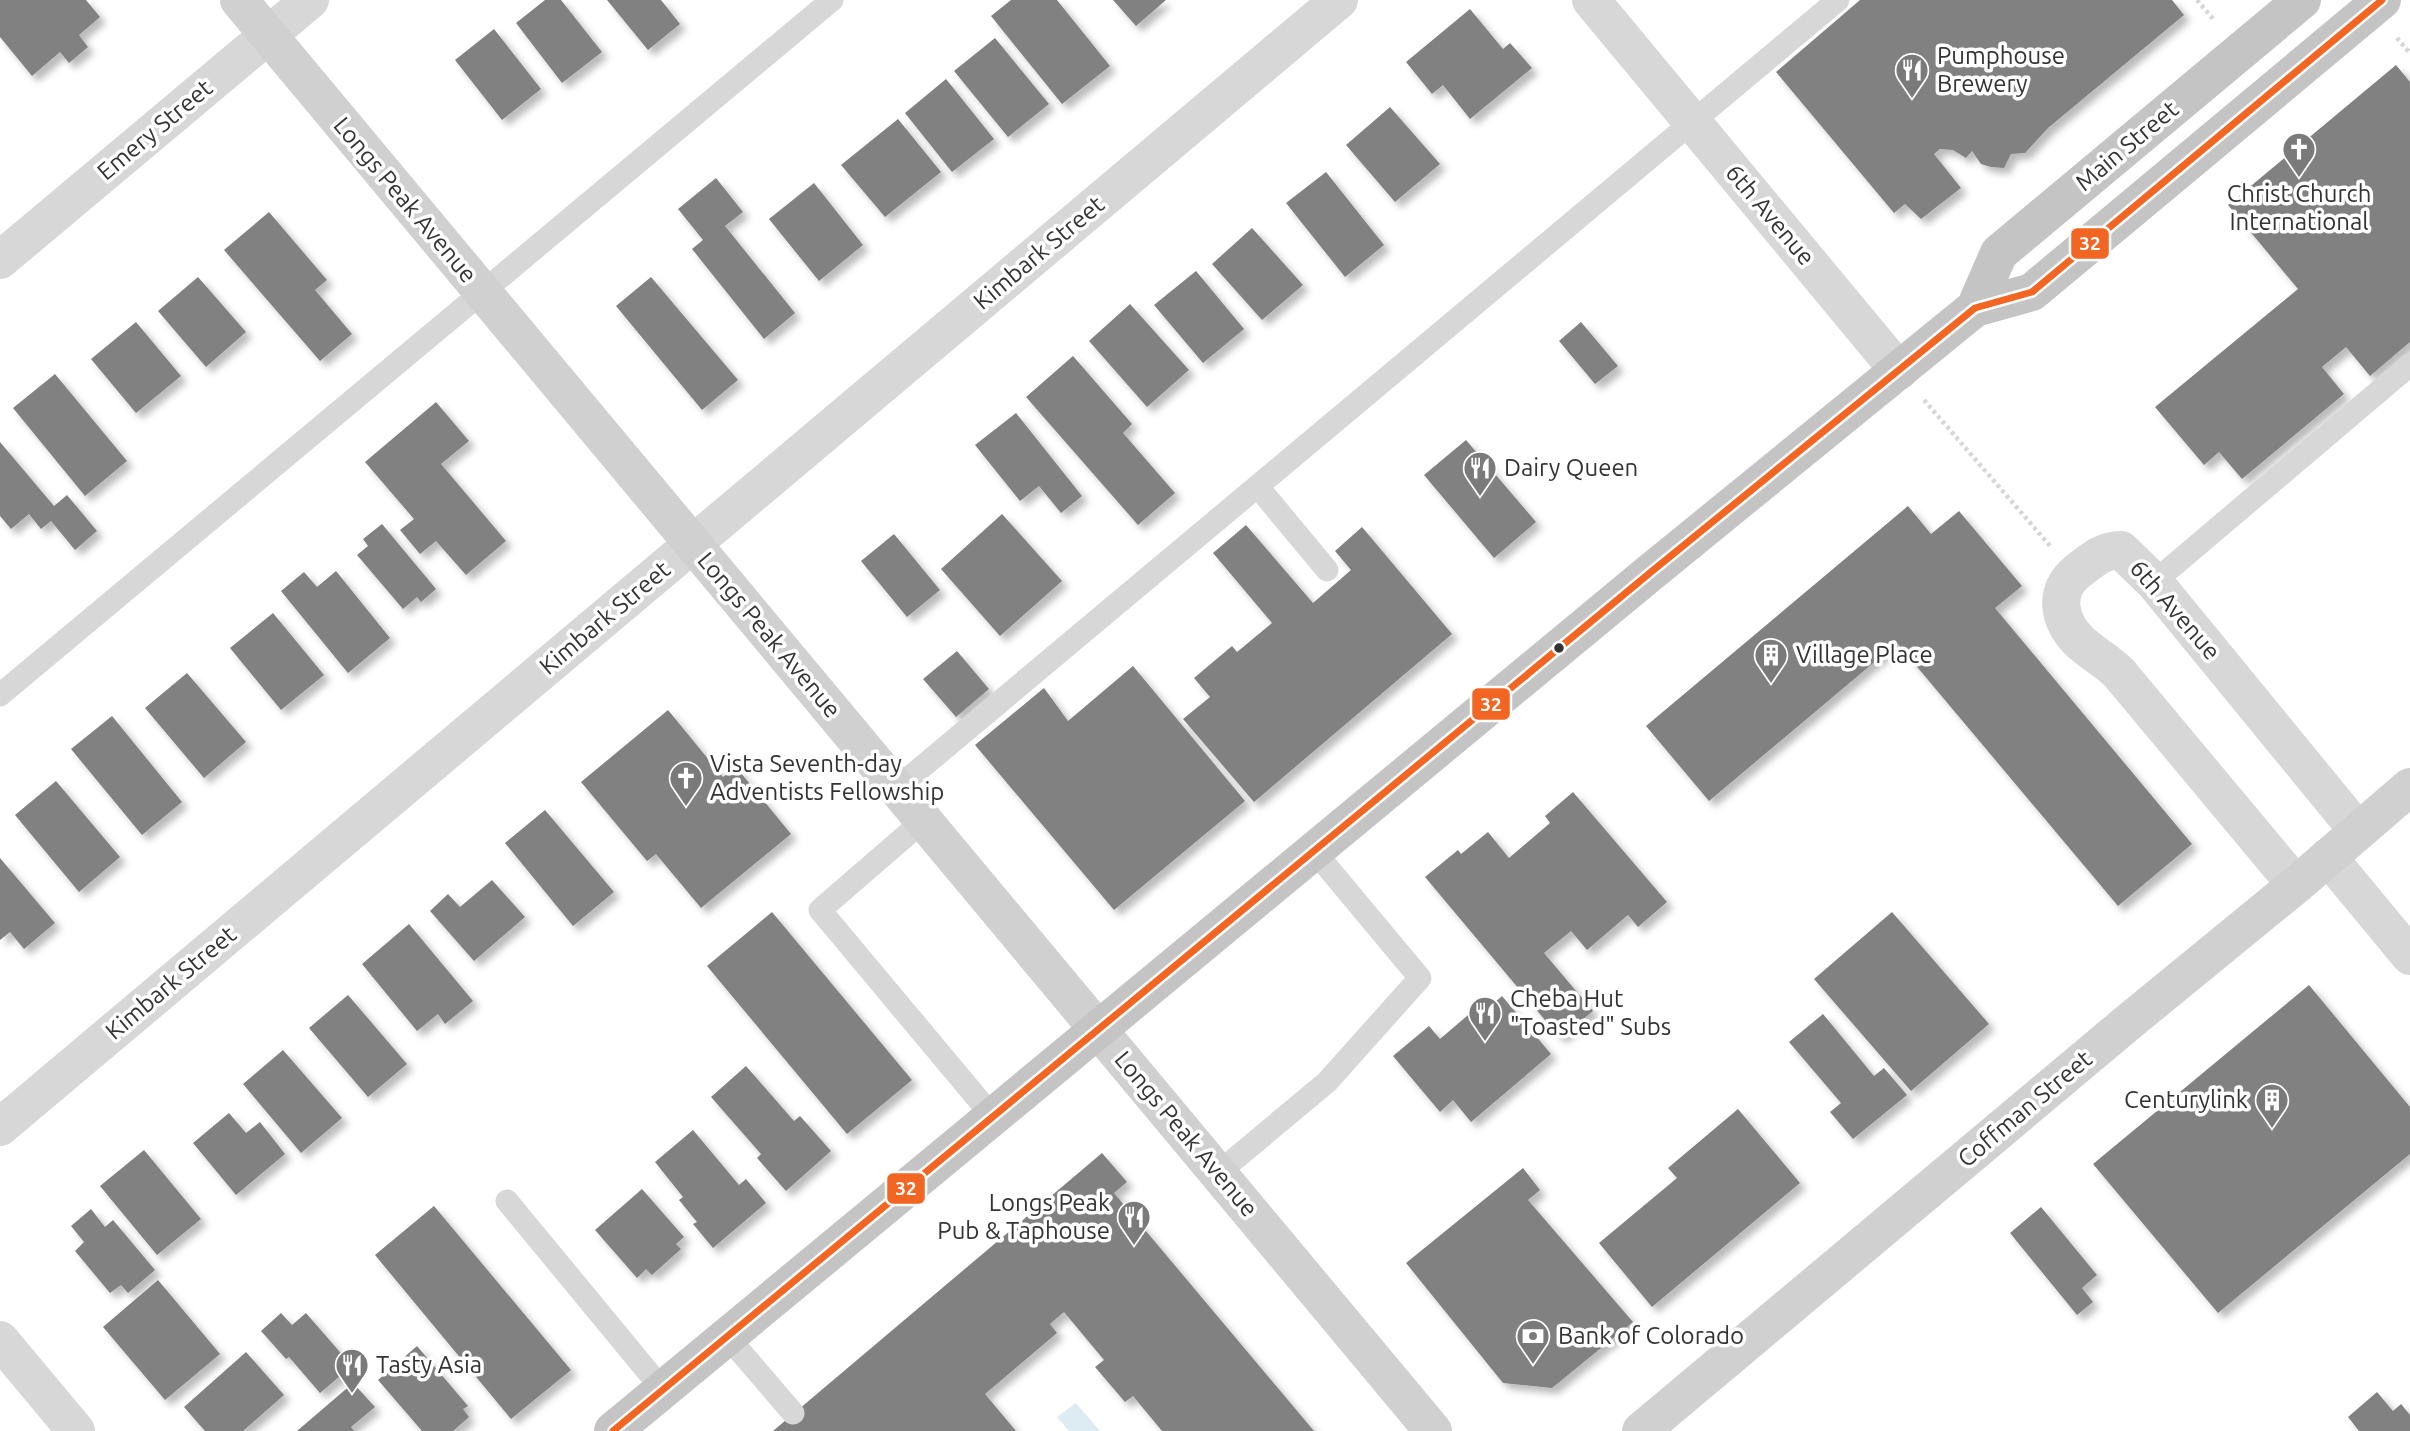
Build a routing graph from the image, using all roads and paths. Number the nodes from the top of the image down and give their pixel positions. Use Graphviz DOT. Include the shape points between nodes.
graph roads {
  1 [pos="239,0"];
  2 [pos="310,0"];
  3 [pos="832,0"];
  4 [pos="1339,0"];
  5 [pos="1591,0"];
  6 [pos="1839,0"];
  7 [pos="2302,0"];
  8 [pos="2382,0"];
  9 [pos="268,35"];
  10 [pos="2395,35"];
  11 [pos="2410,54"];
  12 [pos="1693,122"];
  13 [pos="0,260"];
  14 [pos="483,293"];
  15 [pos="1975,308"];
  16 [pos="2410,365"];
  17 [pos="1899,371"];
  18 [pos="1258,487"];
  19 [pos="693,544"];
  20 [pos="2059,555"];
  21 [pos="1326,570"];
  22 [pos="2154,582"];
  23 [pos="0,695"];
  24 [pos="2410,787"];
  25 [pos="897,788"];
  26 [pos="924,820"];
  27 [pos="2358,831"];
  28 [pos="1314,851"];
  29 [pos="2328,857"];
  30 [pos="2296,885"];
  31 [pos="2410,956"];
  32 [pos="1098,1029"];
  33 [pos="993,1117"];
  34 [pos="0,1127"];
  35 [pos="1218,1173"];
  36 [pos="507,1201"];
  37 [pos="727,1336"];
  38 [pos="0,1340"];
  39 [pos="663,1390"];
  40 [pos="793,1413"];
  41 [pos="76,1431"];
  42 [pos="612,1431"];
  43 [pos="1433,1431"];
  44 [pos="1641,1431"];
  1 -- 9 [label="street, Longs Peak Avenue"];
  2 -- 9 [label="street, Emery Street"];
  3 -- 14 [label="lane"];
  4 -- 19 [label="street, Kimbark Street"];
  5 -- 12 [label="street, 6th Avenue"];
  6 -- 12 [label="lane"];
  7 -- 15 [label="highway, Main Street" via="1999,253"];
  8 -- 15 [label="highway, Main Street" via="2032,292"];
  9 -- 13 [label="street, Emery Street"];
  9 -- 14 [label="street, Longs Peak Avenue"];
  10 -- 11 [label="path"];
  12 -- 17 [label="street, 6th Avenue"];
  12 -- 18 [label="lane"];
  14 -- 19 [label="street, Longs Peak Avenue"];
  14 -- 23 [label="lane"];
  15 -- 17 [label="highway, Main Street"];
  16 -- 22 [label="lane"];
  17 -- 20 [label="path"];
  17 -- 28 [label="highway, Main Street"];
  18 -- 21 [label="lane"];
  18 -- 25 [label="lane"];
  19 -- 25 [label="street, Longs Peak Avenue"];
  19 -- 34 [label="street, Kimbark Street"];
  22 -- 27 [label="street, 6th Avenue"];
  22 -- 30 [label="street, 6th Avenue" via="2121,550 2105,551 2067,582 2061,602 2064,621 2081,643 2119,673"];
  24 -- 27 [label="street, Coffman Street"];
  25 -- 26 [label="street, Longs Peak Avenue"];
  26 -- 32 [label="street, Longs Peak Avenue"];
  26 -- 33 [label="lane" via="820,910"];
  27 -- 29 [label="street, Coffman Street"];
  28 -- 32 [label="highway, Main Street"];
  28 -- 35 [label="lane" via="1420,978 1327,1082"];
  29 -- 30 [label="street, Coffman Street"];
  29 -- 31 [label="street"];
  30 -- 44 [label="street, Coffman Street"];
  32 -- 33 [label="highway, Main Street"];
  32 -- 35 [label="street, Longs Peak Avenue"];
  33 -- 37 [label="highway, Main Street"];
  35 -- 43 [label="street, Longs Peak Avenue"];
  36 -- 39 [label="lane"];
  37 -- 39 [label="highway, Main Street"];
  37 -- 40 [label="lane"];
  38 -- 41 [label="street"];
  39 -- 42 [label="highway, Main Street"];
}
